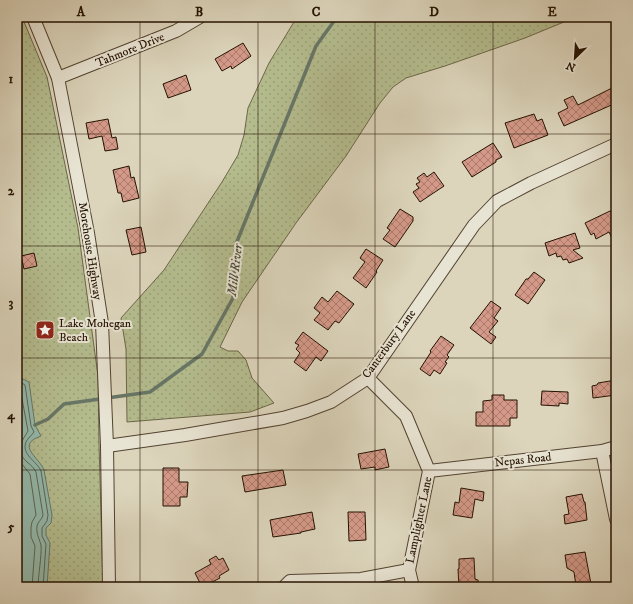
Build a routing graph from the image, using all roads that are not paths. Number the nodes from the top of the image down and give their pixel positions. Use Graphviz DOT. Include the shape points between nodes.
graph roads {
  1 [pos="33,17"];
  2 [pos="200,17"];
  3 [pos="58,78"];
  4 [pos="616,144"];
  5 [pos="368,378"];
  6 [pos="108,446"];
  7 [pos="616,447"];
  8 [pos="602,451"];
  9 [pos="429,471"];
  10 [pos="616,519"];
  11 [pos="409,570"];
  12 [pos="109,587"];
  13 [pos="284,587"];
  14 [pos="413,587"];
  1 -- 3 [label="street, Morehouse Highway"];
  2 -- 3 [label="street, Tahmore Drive" via="176,31"];
  3 -- 6 [label="street, Morehouse Highway" via="88,233 102,323"];
  4 -- 5 [label="street, Canterbury Lane" via="496,201 474,225"];
  5 -- 6 [label="street, Canterbury Lane" via="331,402 283,418"];
  5 -- 9 [label="street, Lamplighter Lane" via="406,416"];
  6 -- 12 [label="street, Morehouse Highway"];
  7 -- 8 [label="street, Nepas Road"];
  8 -- 9 [label="street, Nepas Road"];
  8 -- 10 [label="street"];
  9 -- 11 [label="street, Lamplighter Lane"];
  11 -- 13 [label="street" via="361,579 290,581"];
  11 -- 14 [label="street, Lamplighter Lane"];
}
